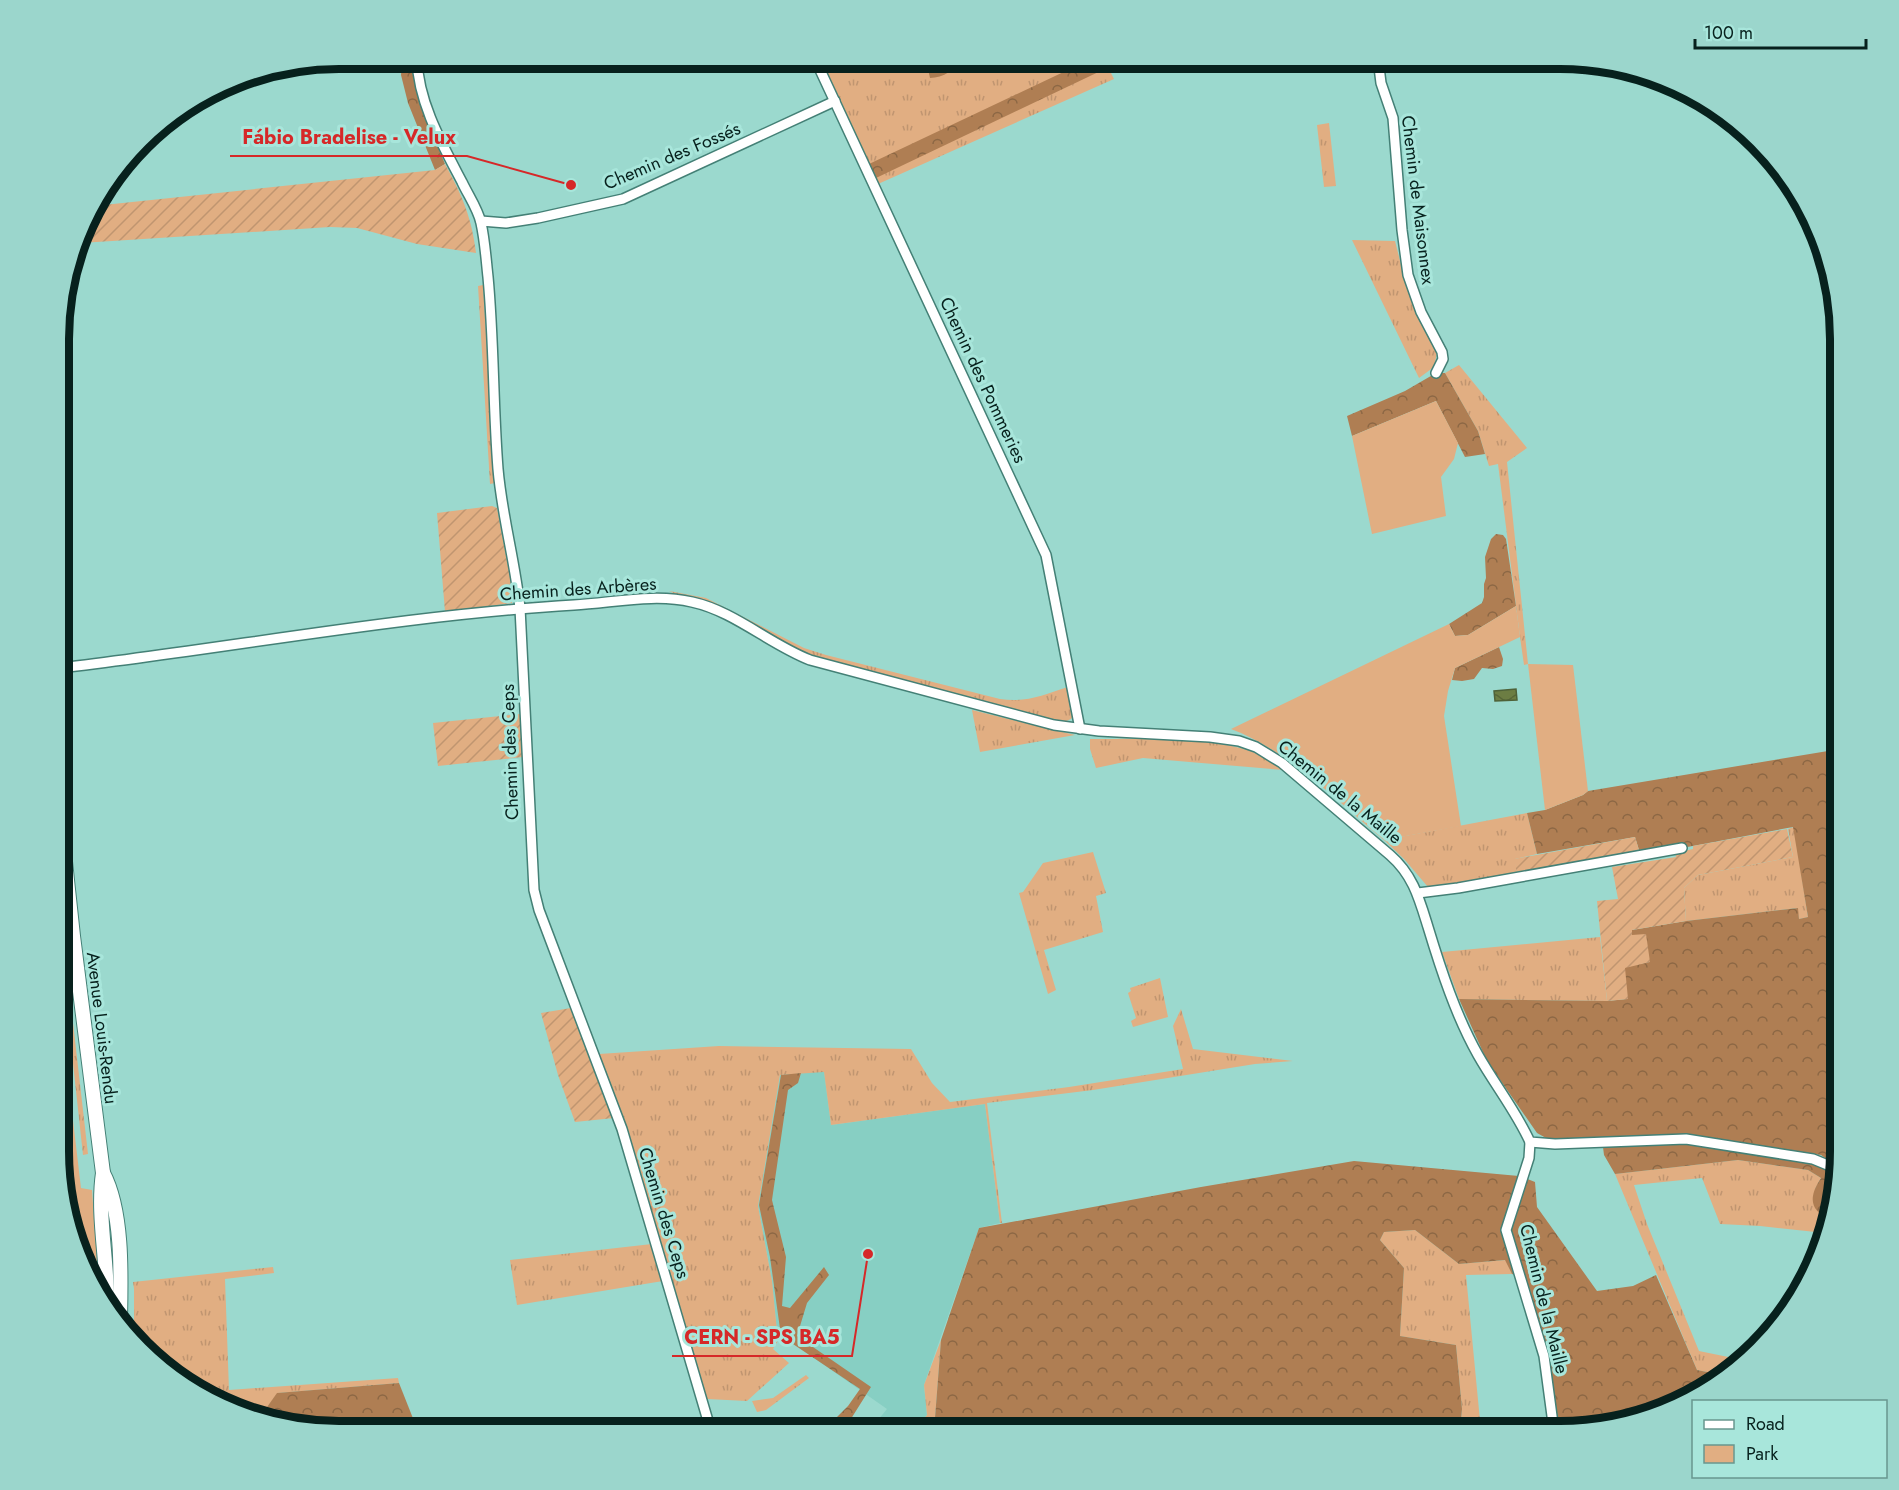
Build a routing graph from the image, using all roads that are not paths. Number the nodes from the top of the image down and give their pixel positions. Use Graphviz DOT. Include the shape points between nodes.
graph roads {
  1 [pos="419,69"];
  2 [pos="820,69"];
  3 [pos="1379,69"];
  4 [pos="835,101"];
  5 [pos="481,221"];
  6 [pos="1436,373"];
  7 [pos="520,608"];
  8 [pos="69,667"];
  9 [pos="1080,729"];
  10 [pos="1682,848"];
  11 [pos="1418,893"];
  12 [pos="69,897"];
  13 [pos="1530,1142"];
  14 [pos="1829,1166"];
  15 [pos="103,1173"];
  16 [pos="106,1288"];
  17 [pos="120,1308"];
  18 [pos="708,1421"];
  19 [pos="1553,1421"];
  1 -- 5 [label="street, Chemin des Ceps" via="428,110"];
  2 -- 4 [label="street, Chemin des Pommeries"];
  3 -- 6 [label="street, Chemin de Maisonnex" via="1393,118 1408,275 1421,312 1442,352"];
  4 -- 5 [label="street, Chemin des Fossés" via="623,199 516,222"];
  4 -- 9 [label="street, Chemin des Pommeries" via="1046,555"];
  5 -- 7 [label="street, Chemin des Ceps" via="491,310 498,468"];
  7 -- 8 [label="street, Chemin des Arbères"];
  7 -- 9 [label="street, Chemin des Arbères" via="667,599 692,602 718,611 810,660"];
  7 -- 18 [label="street, Chemin des Ceps" via="534,890 622,1129"];
  9 -- 11 [label="street, Chemin de la Maille" via="1210,736 1256,747 1282,762 1397,860"];
  10 -- 11 [label="street"];
  11 -- 13 [label="street, Chemin de la Maille" via="1436,953 1476,1052"];
  12 -- 15 [label="main road, Avenue Louis-Rendu"];
  13 -- 14 [label="street" via="1698,1140 1813,1159"];
  13 -- 19 [label="street, Chemin de la Maille" via="1529,1158 1506,1230 1544,1356"];
  15 -- 16 [label="main road, Avenue Louis-Rendu" via="100,1201"];
  15 -- 17 [label="main road, Avenue Louis-Rendu" via="114,1199"];
}
